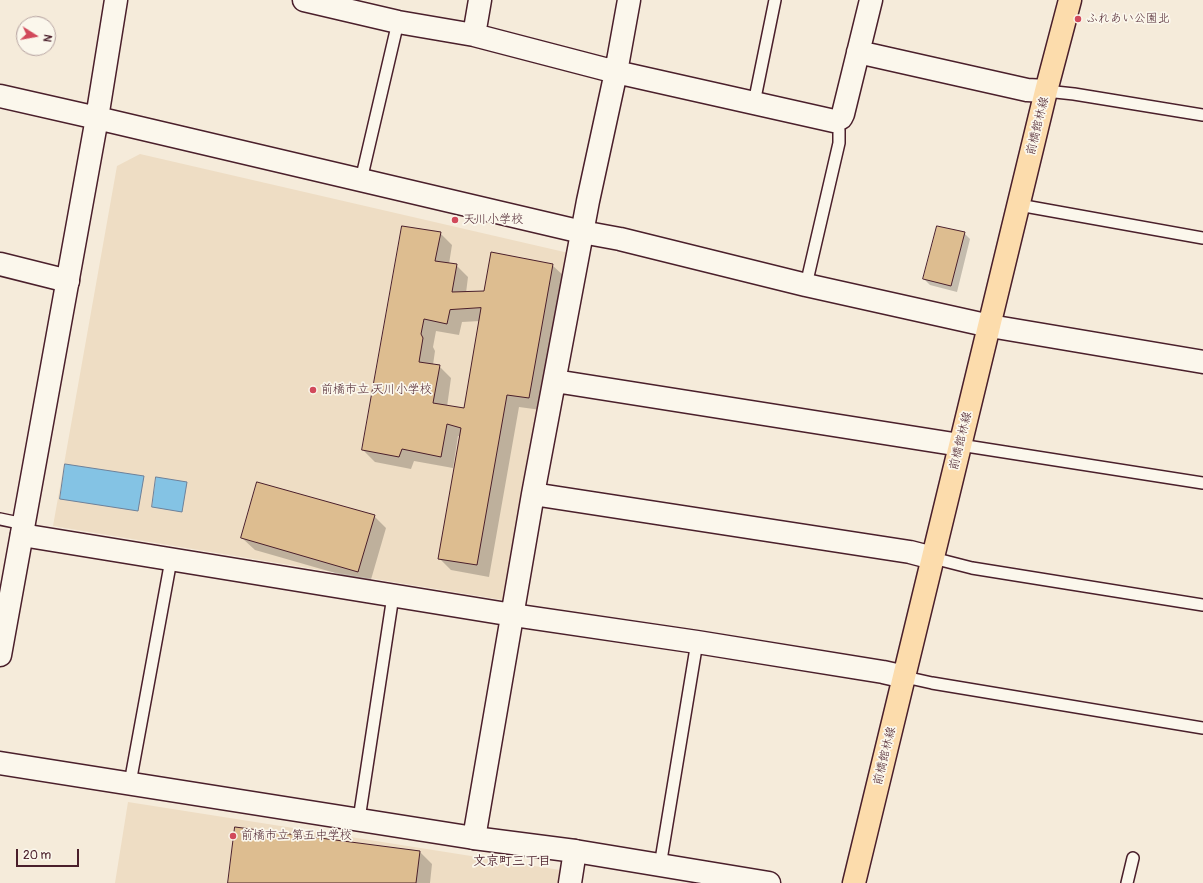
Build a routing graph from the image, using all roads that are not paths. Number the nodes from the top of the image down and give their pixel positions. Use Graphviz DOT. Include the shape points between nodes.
graph roads {
  1 [pos="116,0"];
  2 [pos="304,0"];
  3 [pos="480,0"];
  4 [pos="629,0"];
  5 [pos="775,0"];
  6 [pos="870,0"];
  7 [pos="1070,0"];
  8 [pos="355,6"];
  9 [pos="398,22"];
  10 [pos="474,35"];
  11 [pos="858,52"];
  12 [pos="616,72"];
  13 [pos="1046,91"];
  14 [pos="0,96"];
  15 [pos="754,103"];
  16 [pos="1203,115"];
  17 [pos="97,118"];
  18 [pos="838,120"];
  19 [pos="360,180"];
  20 [pos="1019,205"];
  21 [pos="582,232"];
  22 [pos="1203,238"];
  23 [pos="0,264"];
  24 [pos="68,281"];
  25 [pos="806,285"];
  26 [pos="990,326"];
  27 [pos="1203,362"];
  28 [pos="555,381"];
  29 [pos="960,445"];
  30 [pos="1203,483"];
  31 [pos="533,494"];
  32 [pos="0,519"];
  33 [pos="23,529"];
  34 [pos="933,558"];
  35 [pos="171,560"];
  36 [pos="393,596"];
  37 [pos="1203,605"];
  38 [pos="513,615"];
  39 [pos="697,642"];
  40 [pos="0,655"];
  41 [pos="905,677"];
  42 [pos="1203,728"];
  43 [pos="0,763"];
  44 [pos="130,783"];
  45 [pos="359,819"];
  46 [pos="474,838"];
  47 [pos="575,852"];
  48 [pos="1133,858"];
  49 [pos="660,866"];
  50 [pos="570,883"];
  51 [pos="769,883"];
  52 [pos="854,883"];
  53 [pos="1127,883"];
  1 -- 17 [label="street"];
  2 -- 8 [label="street"];
  3 -- 10 [label="street"];
  4 -- 12 [label="street"];
  5 -- 15 [label="lane"];
  6 -- 11 [label="street"];
  7 -- 13 [label="main road, 前橋館林線"];
  8 -- 9 [label="street"];
  9 -- 10 [label="street"];
  9 -- 19 [label="lane"];
  10 -- 12 [label="street"];
  11 -- 13 [label="street" via="1027,90"];
  11 -- 18 [label="street" via="843,114"];
  12 -- 15 [label="street"];
  12 -- 21 [label="street"];
  13 -- 16 [label="lane"];
  13 -- 20 [label="main road, 前橋館林線"];
  14 -- 17 [label="street"];
  15 -- 18 [label="street" via="831,121"];
  17 -- 19 [label="street"];
  17 -- 24 [label="street"];
  18 -- 25 [label="lane" via="839,143"];
  19 -- 21 [label="street"];
  20 -- 22 [label="lane"];
  20 -- 26 [label="main road, 前橋館林線"];
  21 -- 25 [label="street"];
  21 -- 28 [label="street"];
  23 -- 24 [label="street"];
  24 -- 33 [label="street"];
  25 -- 26 [label="street"];
  26 -- 27 [label="street"];
  26 -- 29 [label="main road, 前橋館林線"];
  28 -- 29 [label="street"];
  28 -- 31 [label="street"];
  29 -- 30 [label="lane"];
  29 -- 34 [label="main road, 前橋館林線"];
  31 -- 34 [label="street" via="910,552"];
  31 -- 38 [label="street"];
  32 -- 33 [label="lane"];
  33 -- 35 [label="street"];
  33 -- 40 [label="street"];
  34 -- 37 [label="lane" via="972,568"];
  34 -- 41 [label="main road, 前橋館林線"];
  35 -- 36 [label="street"];
  35 -- 44 [label="lane"];
  36 -- 38 [label="street"];
  36 -- 45 [label="lane"];
  38 -- 39 [label="street"];
  38 -- 46 [label="street"];
  39 -- 41 [label="street"];
  39 -- 49 [label="lane"];
  41 -- 42 [label="lane"];
  41 -- 52 [label="main road, 前橋館林線"];
  43 -- 44 [label="street"];
  44 -- 45 [label="street"];
  45 -- 46 [label="street"];
  46 -- 47 [label="street"];
  47 -- 49 [label="street"];
  47 -- 50 [label="street"];
  48 -- 53 [label="lane"];
  49 -- 51 [label="street"];
}
